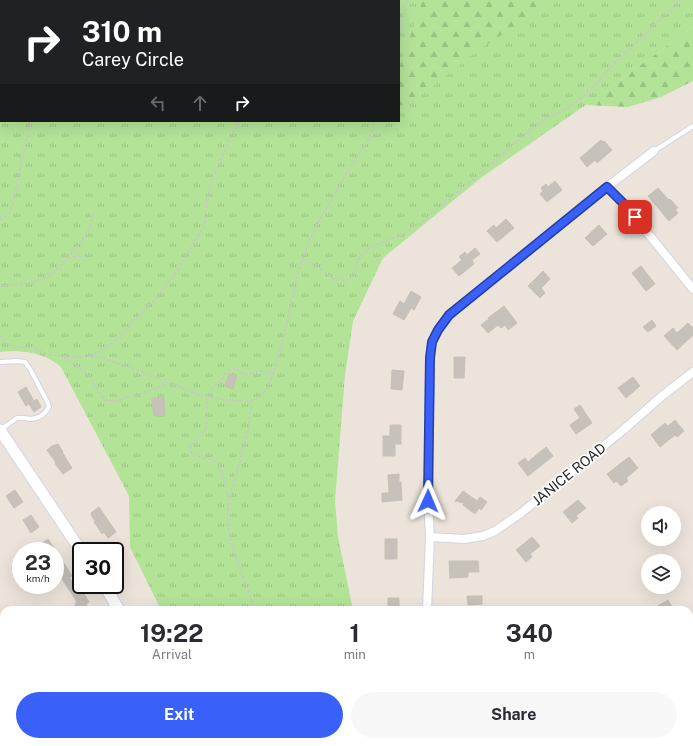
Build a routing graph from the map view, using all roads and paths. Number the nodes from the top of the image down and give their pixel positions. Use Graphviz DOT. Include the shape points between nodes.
graph roads {
  1 [pos="407,0"];
  2 [pos="680,0"];
  3 [pos="400,32"];
  4 [pos="32,122"];
  5 [pos="239,122"];
  6 [pos="375,122"];
  7 [pos="693,126"];
  8 [pos="378,133"];
  9 [pos="366,142"];
  10 [pos="654,152"];
  11 [pos="607,187"];
  12 [pos="92,211"];
  13 [pos="0,220"];
  14 [pos="88,254"];
  15 [pos="68,258"];
  16 [pos="302,260"];
  17 [pos="0,286"];
  18 [pos="693,289"];
  19 [pos="0,335"];
  20 [pos="62,356"];
  21 [pos="92,356"];
  22 [pos="0,362"];
  23 [pos="693,372"];
  24 [pos="273,374"];
  25 [pos="169,383"];
  26 [pos="208,397"];
  27 [pos="252,401"];
  28 [pos="0,430"];
  29 [pos="229,500"];
  30 [pos="430,537"];
  31 [pos="75,542"];
  32 [pos="108,594"];
  33 [pos="114,606"];
  34 [pos="253,606"];
  35 [pos="427,606"];
  1 -- 3 [label="path"];
  2 -- 16 [label="path" via="586,94 526,132 424,220 405,233 363,253 350,278 343,281 332,278"];
  4 -- 13 [label="path" via="11,209"];
  5 -- 21 [label="path" via="213,176 204,226 177,271 156,298 114,342"];
  6 -- 9 [label="path"];
  7 -- 10 [label="lane"];
  8 -- 9 [label="path"];
  9 -- 16 [label="path" via="316,226"];
  10 -- 11 [label="street"];
  11 -- 18 [label="street" via="625,205"];
  11 -- 30 [label="street" via="449,315 438,330 432,342 430,358"];
  12 -- 15 [label="path" via="88,230"];
  14 -- 15 [label="path"];
  15 -- 17 [label="path" via="42,280"];
  16 -- 24 [label="path"];
  19 -- 20 [label="path" via="13,347 32,347 48,355"];
  20 -- 21 [label="path"];
  20 -- 25 [label="path" via="91,379 102,398 108,401 143,393"];
  21 -- 25 [label="path"];
  22 -- 28 [label="lane" via="25,362 49,407 39,417 17,418"];
  23 -- 30 [label="street, JANICE ROAD" via="521,513 495,531 464,539"];
  24 -- 26 [label="path" via="246,374 231,368 210,391"];
  24 -- 27 [label="path" via="263,394"];
  25 -- 26 [label="path"];
  26 -- 27 [label="path"];
  26 -- 29 [label="path" via="206,427 189,450 219,464"];
  27 -- 29 [label="path" via="248,430"];
  28 -- 31 [label="main road"];
  29 -- 34 [label="path" via="228,523 231,538"];
  30 -- 35 [label="street"];
  32 -- 33 [label="main road"];
}
